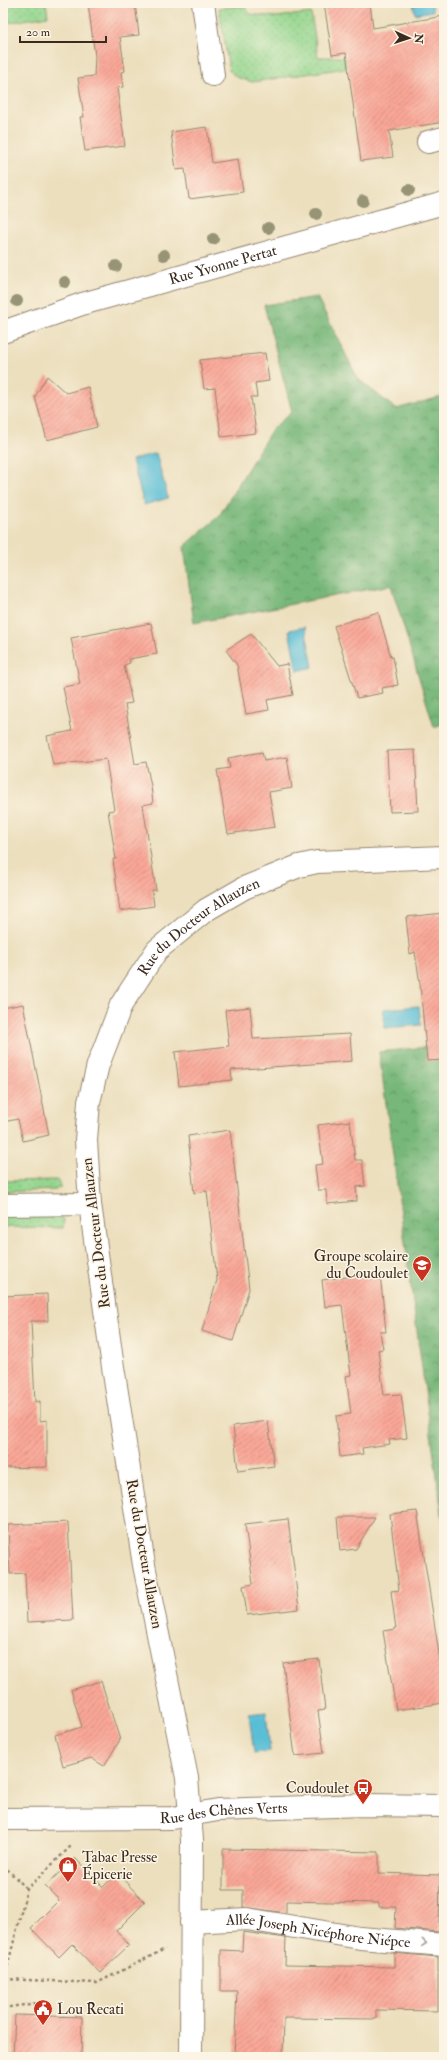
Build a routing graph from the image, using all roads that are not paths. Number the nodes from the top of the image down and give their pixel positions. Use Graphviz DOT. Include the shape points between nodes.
graph roads {
  1 [pos="203,3"];
  2 [pos="213,75"];
  3 [pos="444,203"];
  4 [pos="3,332"];
  5 [pos="444,857"];
  6 [pos="90,1204"];
  7 [pos="3,1205"];
  8 [pos="444,1806"];
  9 [pos="190,1814"];
  10 [pos="3,1819"];
  11 [pos="191,1922"];
  12 [pos="444,1945"];
  13 [pos="191,2057"];
  1 -- 2 [label="street"];
  3 -- 4 [label="street, Rue Yvonne Pertat" via="82,304"];
  5 -- 6 [label="street, Rue du Docteur Allauzen" via="338,860 299,866 244,888 206,910 157,950 121,1005 98,1065 89,1102 86,1140"];
  6 -- 7 [label="street"];
  6 -- 9 [label="street, Rue du Docteur Allauzen" via="118,1406 143,1559 187,1778"];
  8 -- 9 [label="street, Rue des Chênes Verts" via="363,1805 213,1810"];
  9 -- 10 [label="street, Rue des Chênes Verts" via="172,1818"];
  9 -- 11 [label="street, Rue du Docteur Allauzen"];
  11 -- 12 [label="street, Allée Joseph Nicéphore Niépce, one-way" via="247,1919 360,1938"];
  11 -- 13 [label="street, Rue du Docteur Allauzen"];
}
